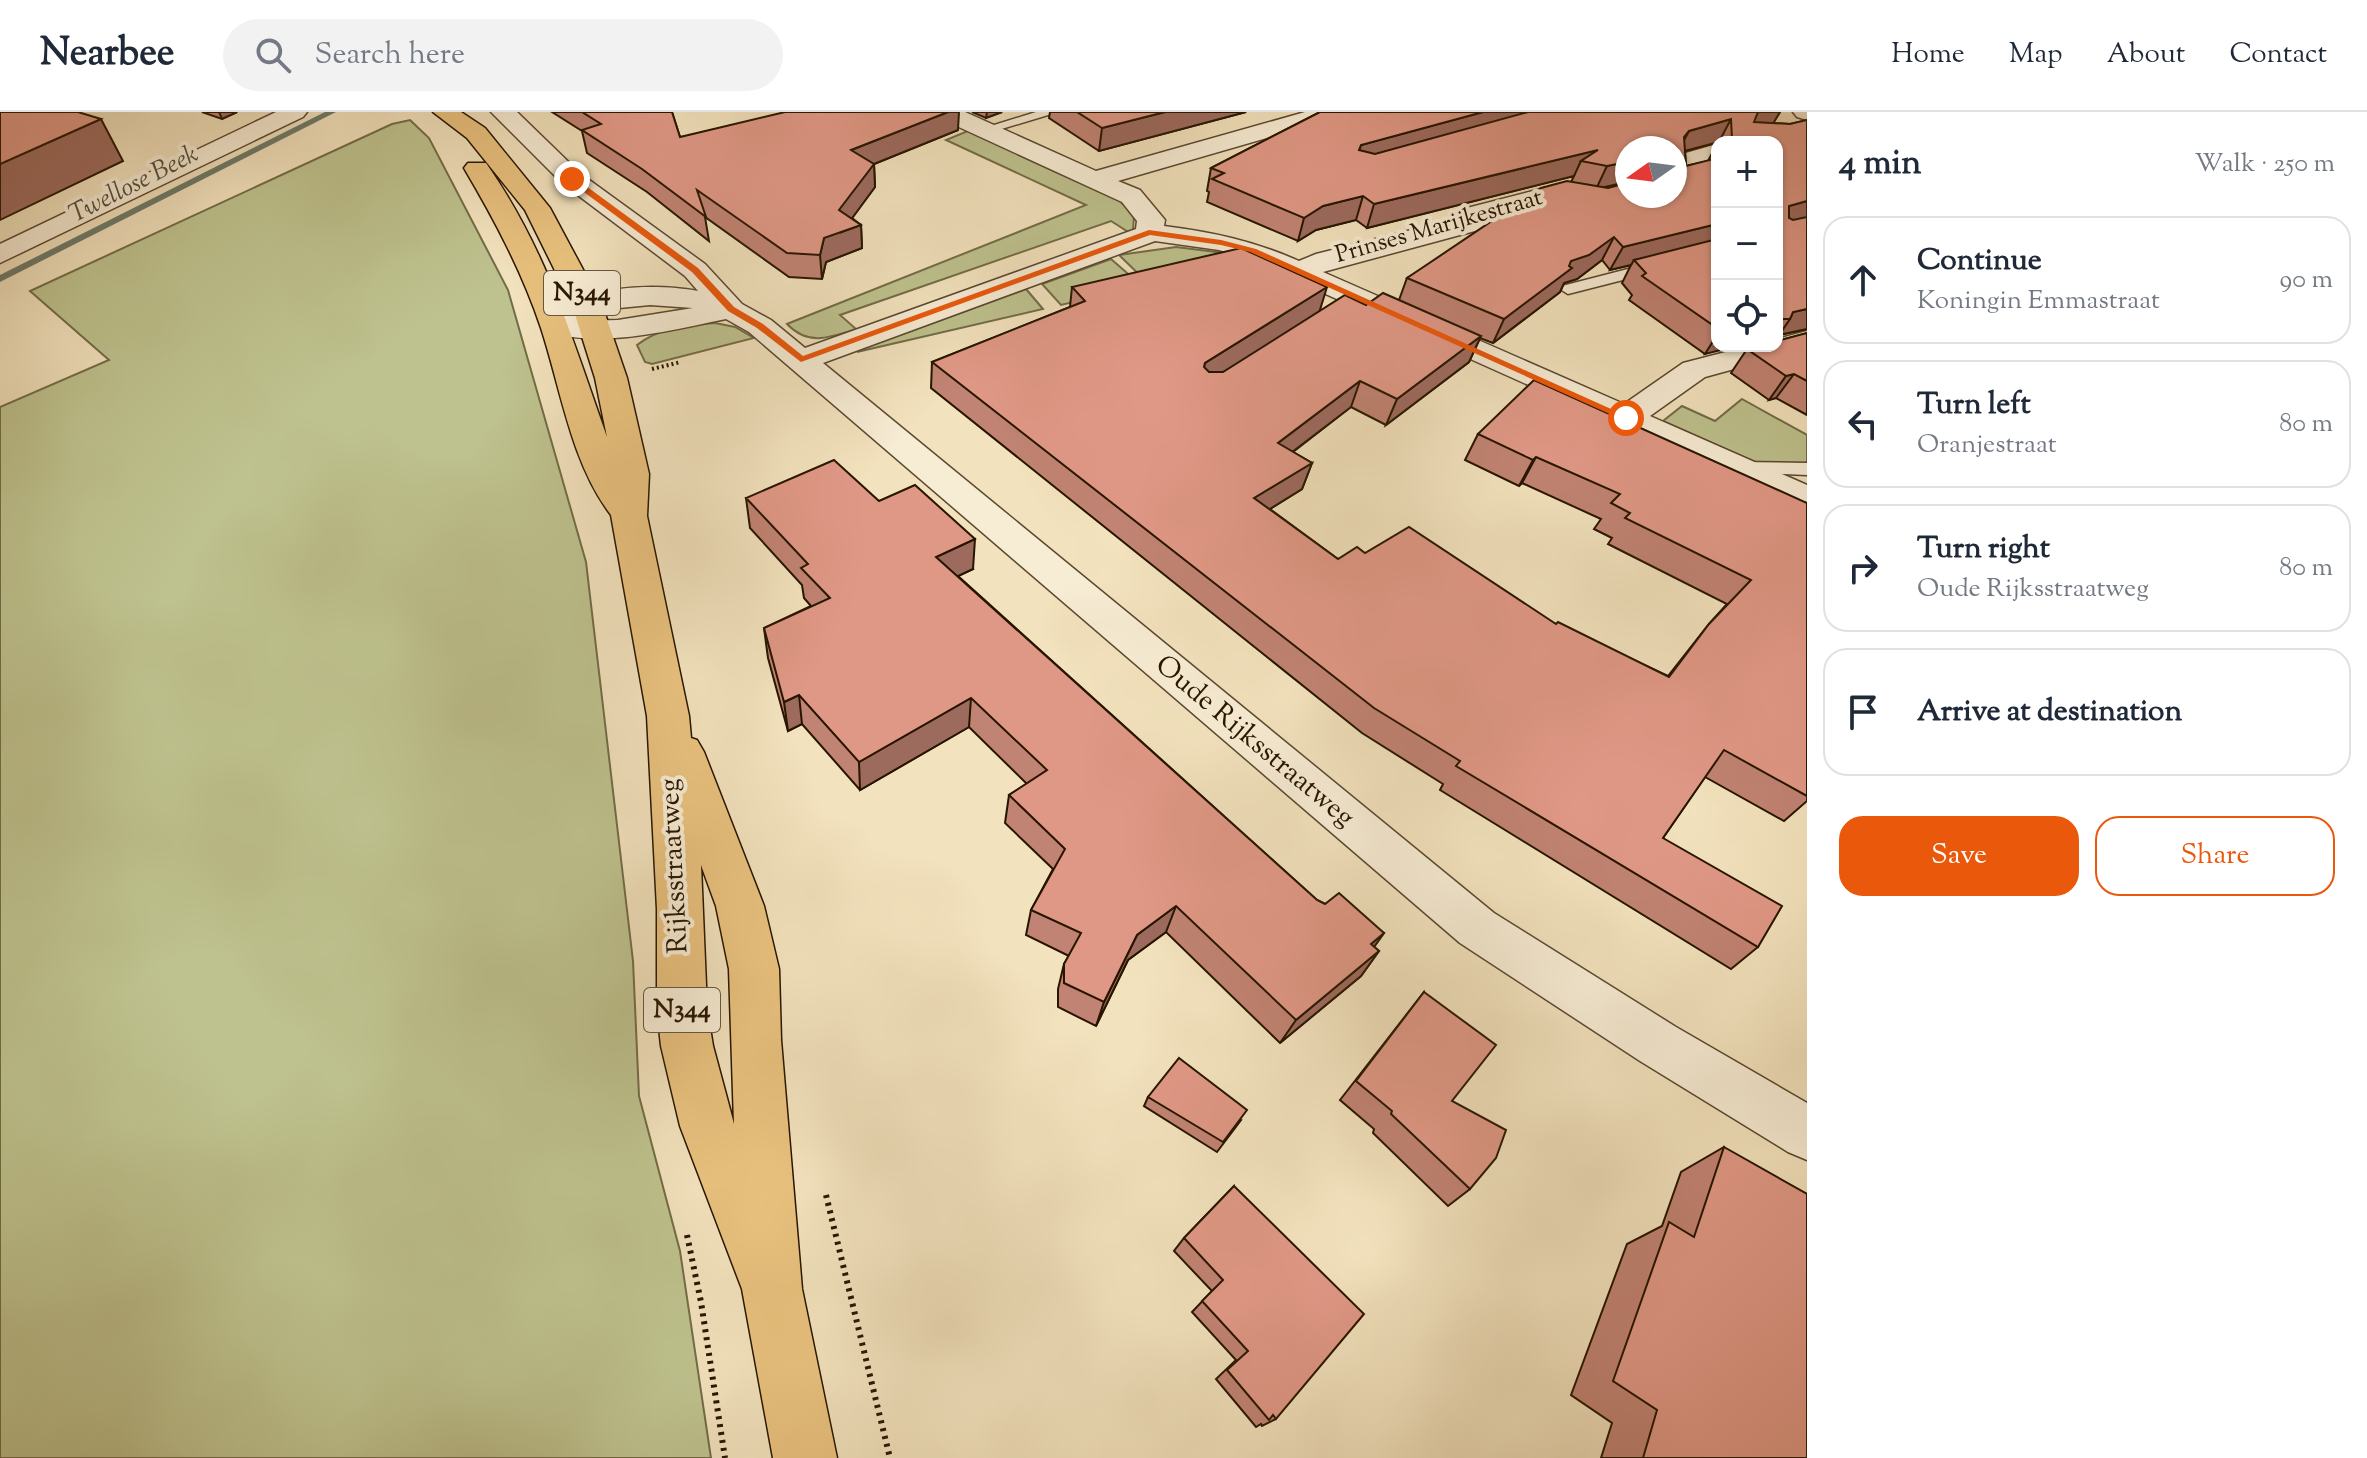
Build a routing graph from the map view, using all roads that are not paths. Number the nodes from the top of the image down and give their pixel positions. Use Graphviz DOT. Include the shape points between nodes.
graph roads {
  1 [pos="295,112"];
  2 [pos="445,112"];
  3 [pos="503,112"];
  4 [pos="945,112"];
  5 [pos="1051,112"];
  6 [pos="1331,112"];
  7 [pos="985,130"];
  8 [pos="1711,154"];
  9 [pos="1687,176"];
  10 [pos="1096,179"];
  11 [pos="1615,195"];
  12 [pos="1149,232"];
  13 [pos="1711,253"];
  14 [pos="0,255"];
  15 [pos="1300,271"];
  16 [pos="1568,289"];
  17 [pos="731,309"];
  18 [pos="592,318"];
  19 [pos="556,326"];
  20 [pos="1807,340"];
  21 [pos="801,360"];
  22 [pos="1626,418"];
  23 [pos="1738,468"];
  24 [pos="1807,469"];
  25 [pos="1807,499"];
  26 [pos="629,516"];
  27 [pos="668,716"];
  28 [pos="1805,1127"];
  29 [pos="772,1289"];
  30 [pos="805,1458"];
  1 -- 14 [label="street"];
  2 -- 18 [label="main road, Rijksstraatweg / N344" via="476,133 518,181 558,245"];
  2 -- 19 [label="main road, Rijksstraatweg / N344" via="516,234"];
  3 -- 17 [label="street, Oude Rijksstraatweg" via="572,179 695,270"];
  4 -- 7 [label="street"];
  5 -- 7 [label="lane"];
  6 -- 10 [label="street"];
  7 -- 10 [label="street"];
  8 -- 9 [label="street" via="1688,160"];
  10 -- 12 [label="street" via="1136,200 1151,220"];
  11 -- 15 [label="street, Prinses Marijkestraat" via="1596,200 1556,193 1477,214 1476,222"];
  12 -- 15 [label="street" via="1239,246"];
  12 -- 21 [label="street"];
  13 -- 16 [label="lane"];
  15 -- 22 [label="street" via="1346,305"];
  17 -- 18 [label="street"];
  17 -- 21 [label="street, Oude Rijksstraatweg"];
  18 -- 19 [label="street" via="569,330"];
  18 -- 26 [label="main road, Rijksstraatweg / N344" via="632,474"];
  19 -- 26 [label="main road, Rijksstraatweg / N344" via="605,478"];
  20 -- 22 [label="street" via="1694,370"];
  21 -- 28 [label="street, Oude Rijksstraatweg" via="1477,928 1646,1036"];
  22 -- 23 [label="street"];
  23 -- 24 [label="lane"];
  23 -- 25 [label="street"];
  26 -- 27 [label="main road, Rijksstraatweg / N344"];
  27 -- 29 [label="main road, Rijksstraatweg / N344" via="725,859 754,969"];
  27 -- 29 [label="main road, Rijksstraatweg / N344" via="687,1046 707,1126"];
  29 -- 30 [label="main road, Rijksstraatweg / N344"];
}
